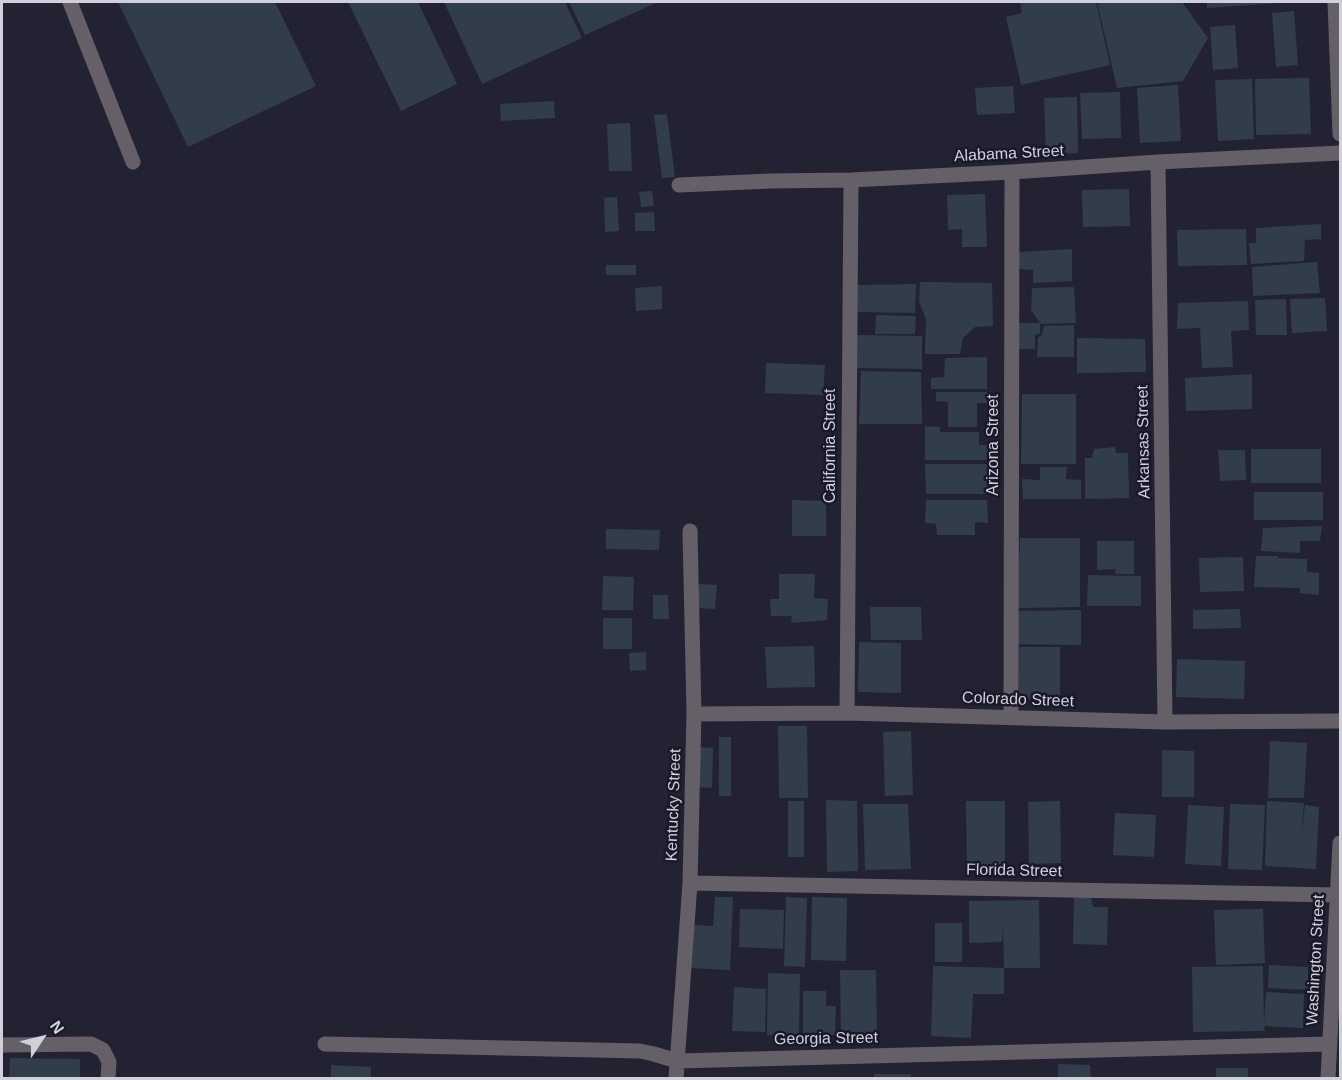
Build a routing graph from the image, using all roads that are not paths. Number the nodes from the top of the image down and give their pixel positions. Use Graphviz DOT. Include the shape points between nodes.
graph roads {
  1 [pos="70,2"];
  2 [pos="1335,2"];
  3 [pos="1341,134"];
  4 [pos="1341,153"];
  5 [pos="133,162"];
  6 [pos="1158,162"];
  7 [pos="1012,172"];
  8 [pos="851,180"];
  9 [pos="679,185"];
  10 [pos="690,531"];
  11 [pos="847,712"];
  12 [pos="694,714"];
  13 [pos="1011,718"];
  14 [pos="1341,721"];
  15 [pos="1165,722"];
  16 [pos="1341,843"];
  17 [pos="690,883"];
  18 [pos="1338,896"];
  19 [pos="325,1044"];
  20 [pos="1329,1044"];
  21 [pos="2,1045"];
  22 [pos="677,1061"];
  23 [pos="108,1078"];
  24 [pos="676,1078"];
  25 [pos="1328,1078"];
  1 -- 5 [label="street"];
  2 -- 3 [label="street"];
  4 -- 6 [label="street, Alabama Street"];
  6 -- 7 [label="street, Alabama Street"];
  6 -- 15 [label="street, Arkansas Street"];
  7 -- 8 [label="street, Alabama Street"];
  7 -- 13 [label="street, Arizona Street"];
  8 -- 9 [label="street, Alabama Street"];
  8 -- 11 [label="street, California Street"];
  10 -- 12 [label="street, Kentucky Street"];
  11 -- 12 [label="street, Colorado Street"];
  11 -- 13 [label="street, Colorado Street"];
  12 -- 17 [label="street, Kentucky Street"];
  13 -- 15 [label="street, Colorado Street"];
  14 -- 15 [label="street, Colorado Street"];
  16 -- 18 [label="street, Washington Street"];
  17 -- 18 [label="street, Florida Street"];
  17 -- 22 [label="street, Kentucky Street"];
  18 -- 20 [label="street, Washington Street"];
  19 -- 22 [label="street, Georgia Street" via="628,1051"];
  20 -- 22 [label="street, Georgia Street"];
  20 -- 25 [label="street, Washington Street"];
  21 -- 23 [label="street" via="92,1044 103,1050 109,1062"];
  22 -- 24 [label="street, Kentucky Street"];
}
